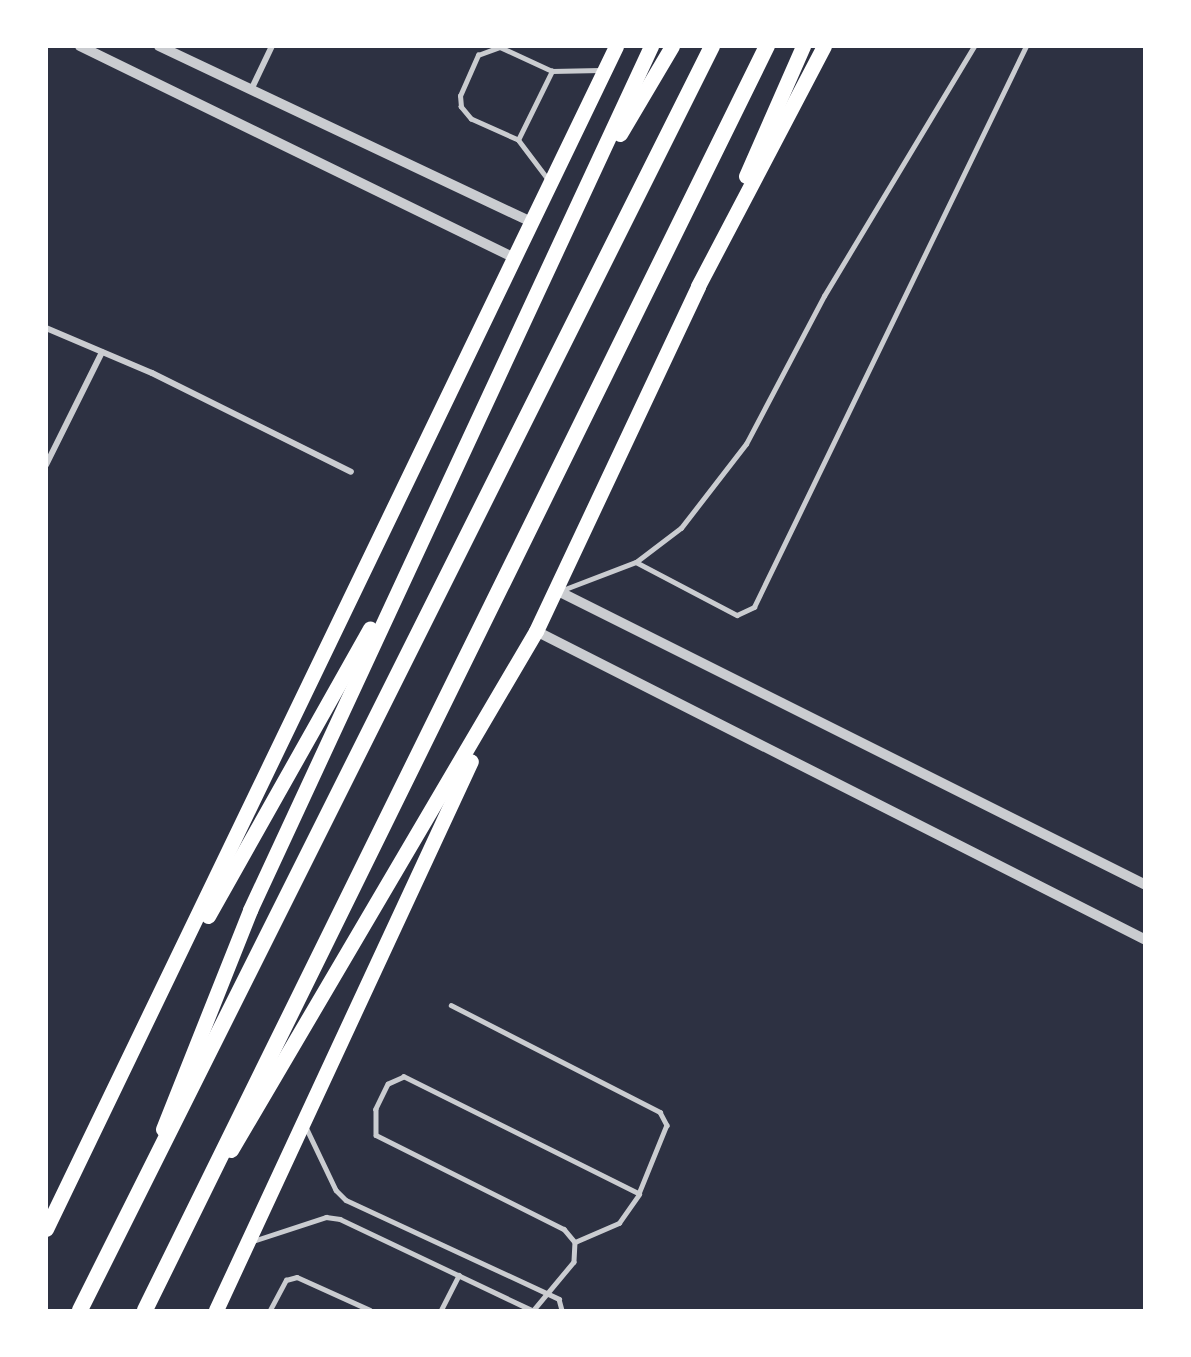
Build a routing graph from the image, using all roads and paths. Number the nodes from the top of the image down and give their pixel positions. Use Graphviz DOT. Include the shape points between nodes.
graph roads {
  1 [pos="80,46"];
  2 [pos="159,46"];
  3 [pos="272,46"];
  4 [pos="617,46"];
  5 [pos="651,46"];
  6 [pos="672,46"];
  7 [pos="712,46"];
  8 [pos="767,46"];
  9 [pos="802,46"];
  10 [pos="825,46"];
  11 [pos="974,46"];
  12 [pos="1026,46"];
  13 [pos="605,70"];
  14 [pos="552,71"];
  15 [pos="251,91"];
  16 [pos="518,140"];
  17 [pos="550,183"];
  18 [pos="576,209"];
  19 [pos="532,222"];
  20 [pos="515,258"];
  21 [pos="698,286"];
  22 [pos="46,328"];
  23 [pos="102,352"];
  24 [pos="46,465"];
  25 [pos="351,472"];
  26 [pos="425,529"];
  27 [pos="636,562"];
  28 [pos="558,591"];
  29 [pos="536,631"];
  30 [pos="507,682"];
  31 [pos="1144,884"];
  32 [pos="1144,939"];
  33 [pos="451,1005"];
  34 [pos="136,1046"];
  35 [pos="304,1121"];
  36 [pos="639,1194"];
  37 [pos="129,1215"];
  38 [pos="46,1229"];
  39 [pos="182,1234"];
  40 [pos="248,1242"];
  41 [pos="575,1242"];
  42 [pos="459,1275"];
  43 [pos="543,1293"];
  44 [pos="80,1311"];
  45 [pos="145,1311"];
  46 [pos="216,1311"];
  47 [pos="270,1311"];
  48 [pos="370,1311"];
  49 [pos="441,1311"];
  50 [pos="533,1311"];
  51 [pos="562,1311"];
  1 -- 20 [label="street"];
  2 -- 15 [label="street"];
  3 -- 15 [label="street"];
  4 -- 13 [label="main road"];
  5 -- 18 [label="main road"];
  6 -- 18 [label="main road"];
  7 -- 37 [label="highway"];
  8 -- 39 [label="highway"];
  9 -- 21 [label="main road"];
  10 -- 21 [label="main road"];
  11 -- 27 [label="lane" via="824,296 746,444 681,528"];
  12 -- 27 [label="lane" via="753,607 736,615"];
  13 -- 14 [label="lane"];
  13 -- 17 [label="main road"];
  14 -- 16 [label="lane"];
  14 -- 16 [label="lane" via="500,46 478,55 460,96 461,107 471,119"];
  15 -- 19 [label="street"];
  16 -- 17 [label="lane"];
  17 -- 19 [label="main road"];
  18 -- 26 [label="main road"];
  19 -- 20 [label="main road"];
  20 -- 34 [label="main road"];
  21 -- 28 [label="main road"];
  22 -- 23 [label="street"];
  23 -- 24 [label="street"];
  23 -- 25 [label="street"];
  26 -- 34 [label="main road"];
  26 -- 37 [label="main road" via="250,910"];
  27 -- 28 [label="lane"];
  28 -- 29 [label="main road"];
  28 -- 31 [label="street"];
  29 -- 30 [label="main road"];
  29 -- 32 [label="street"];
  30 -- 35 [label="main road"];
  30 -- 39 [label="main road"];
  33 -- 36 [label="lane" via="660,1112 666,1137"];
  34 -- 38 [label="main road"];
  35 -- 40 [label="main road"];
  35 -- 43 [label="lane" via="336,1190 346,1200"];
  36 -- 41 [label="lane" via="619,1222"];
  36 -- 41 [label="lane" via="404,1077 388,1084 376,1109 376,1135 564,1229"];
  37 -- 44 [label="highway"];
  39 -- 45 [label="highway"];
  40 -- 42 [label="lane" via="326,1217 340,1219"];
  40 -- 46 [label="main road"];
  41 -- 43 [label="lane" via="574,1262"];
  42 -- 49 [label="lane"];
  42 -- 50 [label="lane"];
  43 -- 50 [label="lane"];
  43 -- 51 [label="lane" via="559,1299"];
  47 -- 48 [label="lane" via="286,1280 297,1278"];
}
